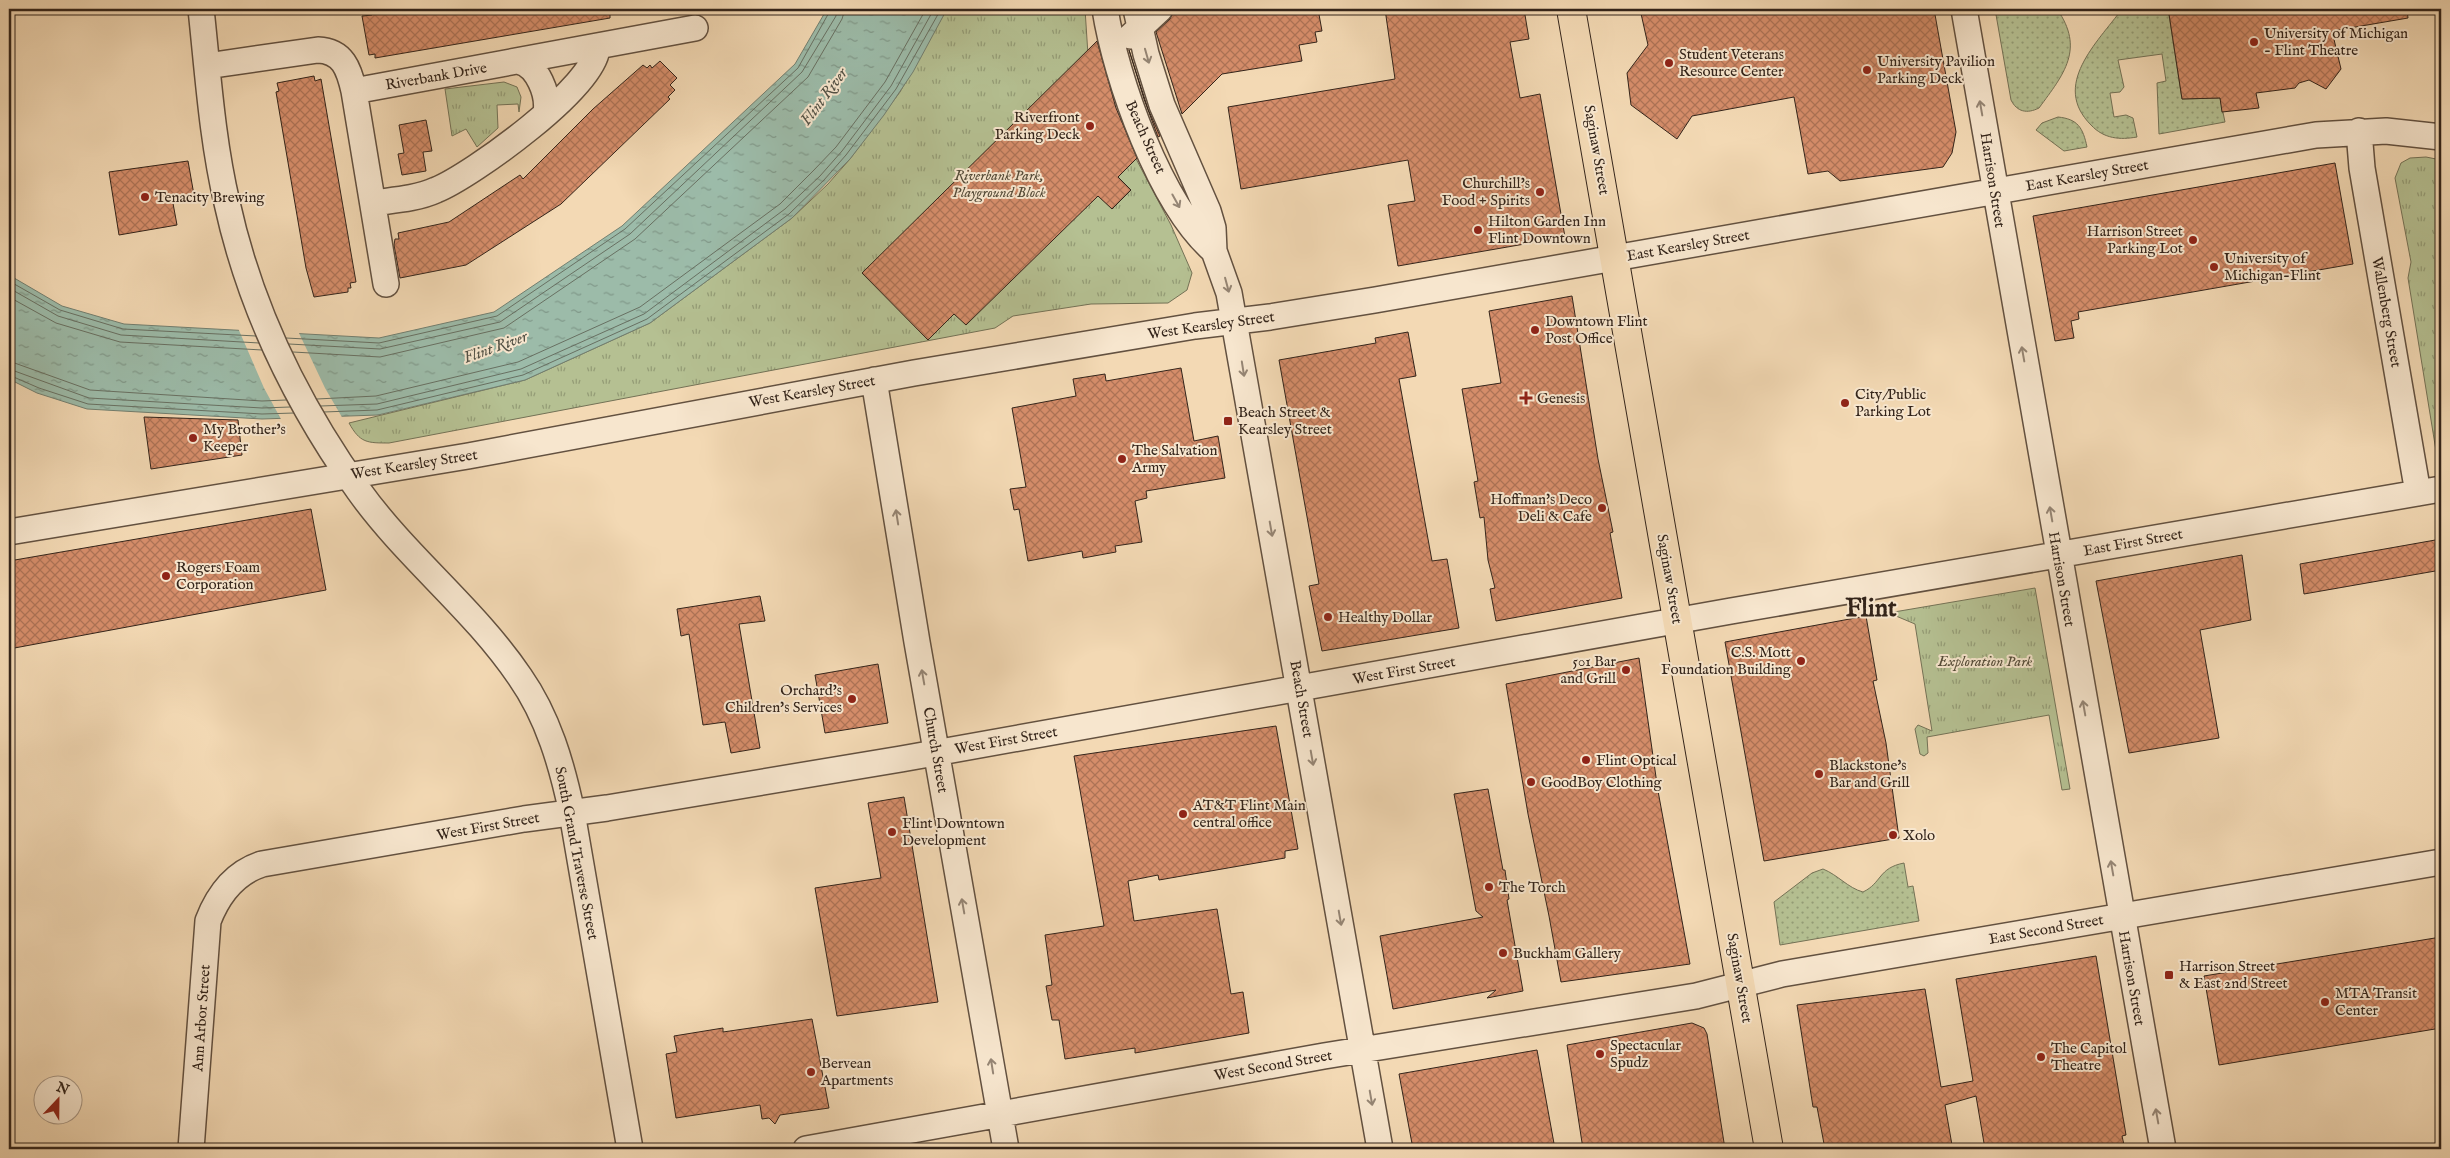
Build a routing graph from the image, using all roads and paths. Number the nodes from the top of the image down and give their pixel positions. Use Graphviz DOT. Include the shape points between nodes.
graph roads {
  1 [pos="201,9"];
  2 [pos="1105,9"];
  3 [pos="1160,9"];
  4 [pos="1571,9"];
  5 [pos="1964,9"];
  6 [pos="1138,18"];
  7 [pos="695,28"];
  8 [pos="597,46"];
  9 [pos="1115,52"];
  10 [pos="518,61"];
  11 [pos="207,66"];
  12 [pos="354,91"];
  13 [pos="546,113"];
  14 [pos="2359,131"];
  15 [pos="2441,137"];
  16 [pos="1995,191"];
  17 [pos="373,203"];
  18 [pos="1214,251"];
  19 [pos="1616,258"];
  20 [pos="386,284"];
  21 [pos="1235,321"];
  22 [pos="874,380"];
  23 [pos="348,475"];
  24 [pos="2430,491"];
  25 [pos="9,532"];
  26 [pos="2058,555"];
  27 [pos="1677,622"];
  28 [pos="1300,688"];
  29 [pos="937,752"];
  30 [pos="572,812"];
  31 [pos="2441,862"];
  32 [pos="224,891"];
  33 [pos="2121,916"];
  34 [pos="1741,985"];
  35 [pos="1363,1050"];
  36 [pos="1000,1114"];
  37 [pos="192,1149"];
  38 [pos="630,1149"];
  39 [pos="806,1149"];
  40 [pos="1006,1149"];
  41 [pos="1380,1149"];
  42 [pos="1769,1149"];
  43 [pos="2163,1149"];
  1 -- 11 [label="street, South Grand Traverse Street"];
  2 -- 9 [label="street, Beach Street"];
  3 -- 6 [label="street"];
  4 -- 19 [label="main road, Saginaw Street"];
  16 -- 5 [label="street, Harrison Street, one-way"];
  6 -- 9 [label="street"];
  6 -- 18 [label="street, Beach Street, one-way" via="1165,113 1208,211"];
  7 -- 8 [label="street, Riverbank Drive"];
  8 -- 10 [label="street, Riverbank Drive"];
  8 -- 13 [label="street" via="589,69"];
  9 -- 18 [label="street, Beach Street, one-way" via="1132,109 1156,164 1193,229"];
  10 -- 12 [label="street, Riverbank Drive"];
  10 -- 13 [label="street" via="530,67 543,89 547,100"];
  11 -- 12 [label="street" via="326,50 342,59"];
  11 -- 23 [label="street, South Grand Traverse Street" via="226,201 242,259 285,368 316,426"];
  12 -- 17 [label="street"];
  13 -- 17 [label="street" via="508,147 450,184 428,194"];
  14 -- 15 [label="street, East Kearsley Street"];
  14 -- 16 [label="street, East Kearsley Street" via="2316,135"];
  14 -- 24 [label="street, Wallenberg Street" via="2362,168"];
  16 -- 19 [label="street, East Kearsley Street"];
  26 -- 16 [label="street, Harrison Street, one-way"];
  17 -- 20 [label="street"];
  18 -- 21 [label="street, Beach Street, one-way" via="1228,286"];
  19 -- 21 [label="street, West Kearsley Street"];
  19 -- 27 [label="main road, Saginaw Street"];
  21 -- 22 [label="street, West Kearsley Street"];
  21 -- 28 [label="street, Beach Street, one-way"];
  22 -- 23 [label="street, West Kearsley Street"];
  29 -- 22 [label="street, Church Street, one-way"];
  23 -- 25 [label="street, West Kearsley Street"];
  23 -- 30 [label="street, South Grand Traverse Street" via="374,510 521,677 550,734"];
  24 -- 26 [label="street, East First Street"];
  26 -- 27 [label="street, East First Street"];
  33 -- 26 [label="street, Harrison Street, one-way"];
  27 -- 28 [label="street, West First Street"];
  27 -- 34 [label="main road, Saginaw Street"];
  28 -- 29 [label="street, West First Street"];
  28 -- 35 [label="street, Beach Street, one-way"];
  29 -- 30 [label="street, West First Street"];
  36 -- 29 [label="street, Church Street, one-way"];
  30 -- 32 [label="street, West First Street" via="275,862 246,871"];
  30 -- 38 [label="street, South Grand Traverse Street"];
  31 -- 33 [label="street, East Second Street"];
  32 -- 37 [label="street, Ann Arbor Street" via="211,914 207,930"];
  33 -- 34 [label="street, East Second Street" via="1792,972"];
  43 -- 33 [label="street, Harrison Street, one-way"];
  34 -- 35 [label="street, West Second Street" via="1696,996"];
  34 -- 42 [label="main road, Saginaw Street"];
  35 -- 36 [label="street, West Second Street"];
  35 -- 41 [label="street, Beach Street, one-way"];
  36 -- 39 [label="street, West Second Street"];
  36 -- 40 [label="street, Church Street"];
}
